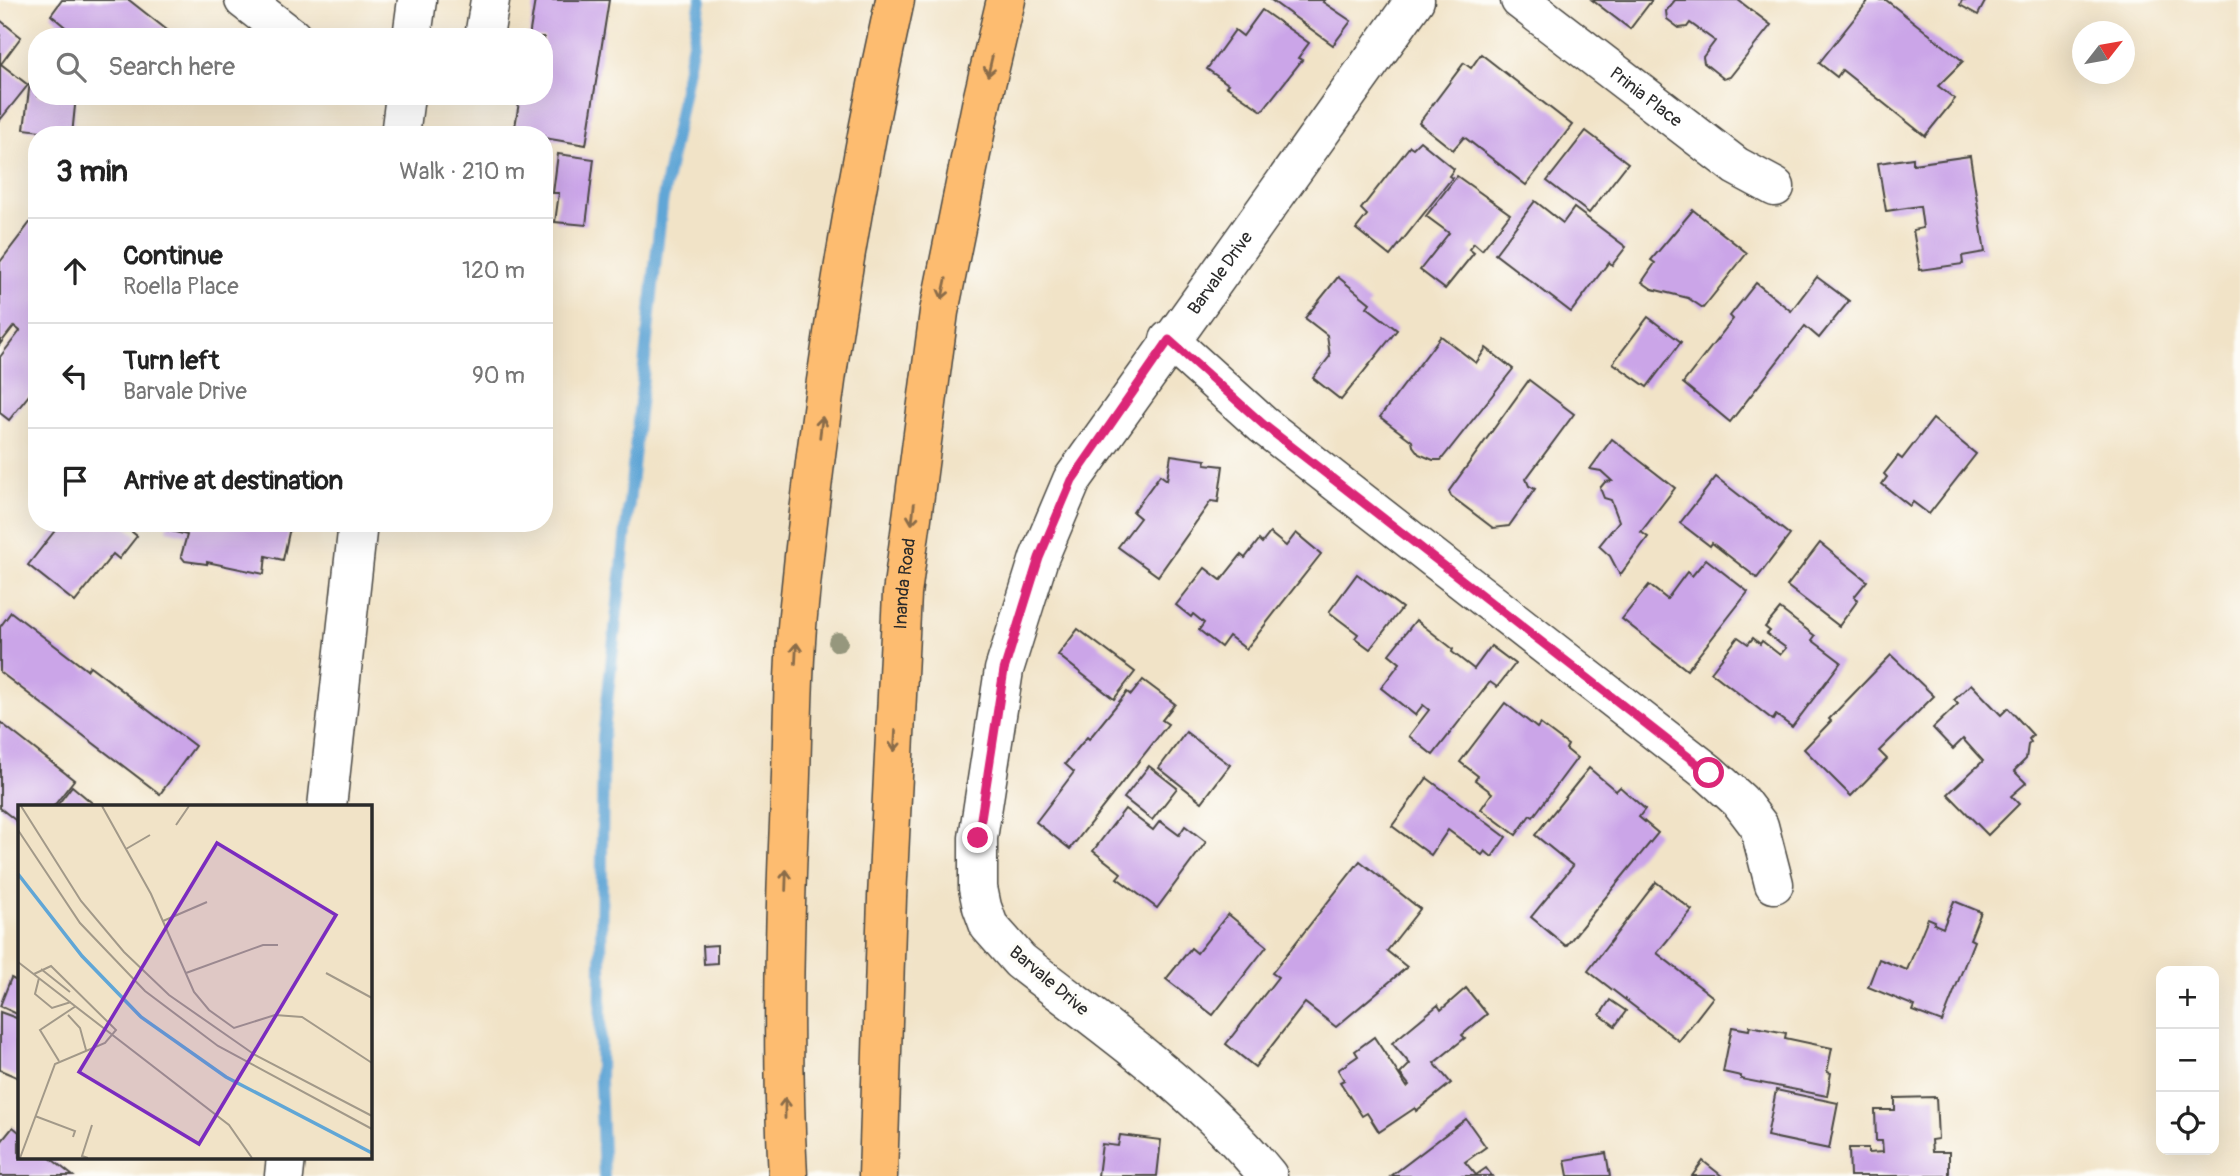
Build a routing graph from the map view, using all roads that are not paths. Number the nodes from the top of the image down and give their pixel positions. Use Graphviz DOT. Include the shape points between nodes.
graph roads {
  1 [pos="244,0"];
  2 [pos="417,0"];
  3 [pos="490,0"];
  4 [pos="895,0"];
  5 [pos="1006,0"];
  6 [pos="1415,0"];
  7 [pos="1520,0"];
  8 [pos="280,28"];
  9 [pos="413,28"];
  10 [pos="485,28"];
  11 [pos="404,105"];
  12 [pos="401,126"];
  13 [pos="1775,187"];
  14 [pos="1169,340"];
  15 [pos="357,532"];
  16 [pos="327,805"];
  17 [pos="1774,884"];
  18 [pos="286,1158"];
  19 [pos="284,1176"];
  20 [pos="788,1176"];
  21 [pos="878,1176"];
  22 [pos="1268,1176"];
  1 -- 8 [label="street"];
  2 -- 9 [label="street"];
  3 -- 10 [label="street"];
  20 -- 4 [label="main road, one-way" via="786,889 799,607 829,364 868,122"];
  5 -- 21 [label="main road, Inanda Road, one-way" via="939,312 902,594"];
  6 -- 14 [label="street, Barvale Drive"];
  7 -- 13 [label="street, Prinia Place" via="1736,166"];
  11 -- 12 [label="street"];
  14 -- 17 [label="street" via="1264,425 1720,782 1759,826"];
  14 -- 22 [label="street, Barvale Drive" via="1072,480 1039,558 1004,670 978,838 978,888 989,926 1020,961 1169,1079"];
  15 -- 16 [label="street"];
  18 -- 19 [label="street"];
}
